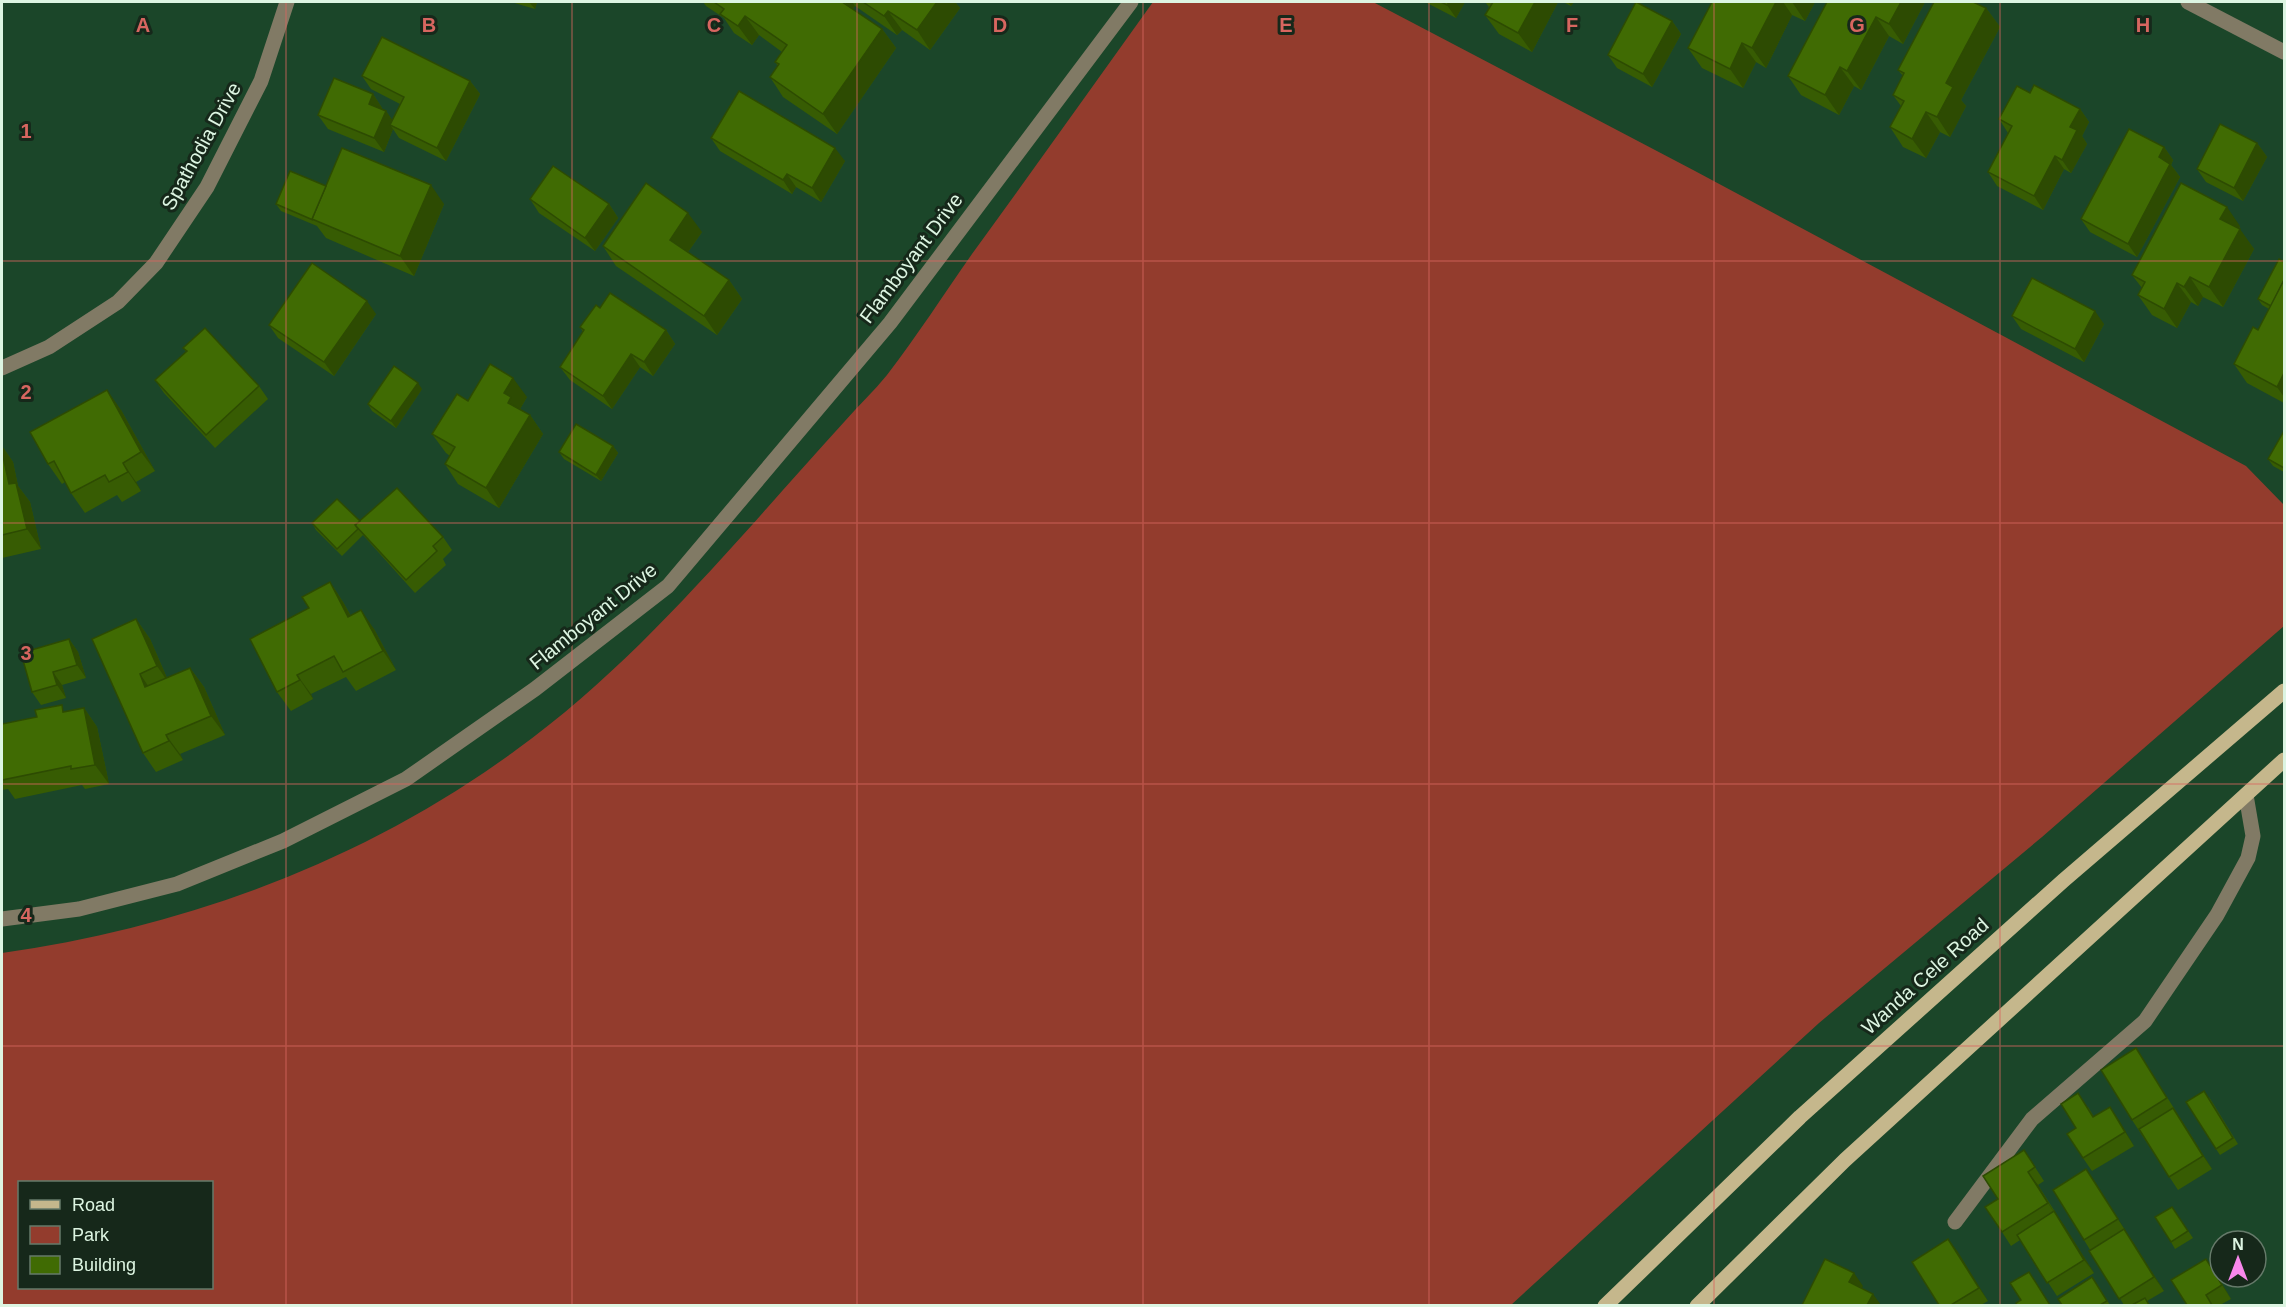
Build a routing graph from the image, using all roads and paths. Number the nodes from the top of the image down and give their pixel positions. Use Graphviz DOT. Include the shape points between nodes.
graph roads {
  1 [pos="287,2"];
  2 [pos="1131,2"];
  3 [pos="2188,2"];
  4 [pos="2284,52"];
  5 [pos="2,368"];
  6 [pos="2284,691"];
  7 [pos="2284,760"];
  8 [pos="2246,795"];
  9 [pos="2,919"];
  10 [pos="1955,1221"];
  11 [pos="1605,1305"];
  12 [pos="1697,1305"];
  1 -- 5 [label="street, Spathodia Drive" via="261,81 207,187 156,263 118,302 49,347"];
  2 -- 9 [label="street, Flamboyant Drive" via="890,323 668,586 535,689 406,779 283,841 177,884 79,909"];
  3 -- 4 [label="street"];
  6 -- 11 [label="main road, Wanda Cele Road" via="2064,880 1800,1117"];
  7 -- 8 [label="main road"];
  8 -- 10 [label="street" via="2253,836 2248,858 2217,915 2145,1022 2032,1119"];
  8 -- 12 [label="main road" via="1845,1160"];
}
